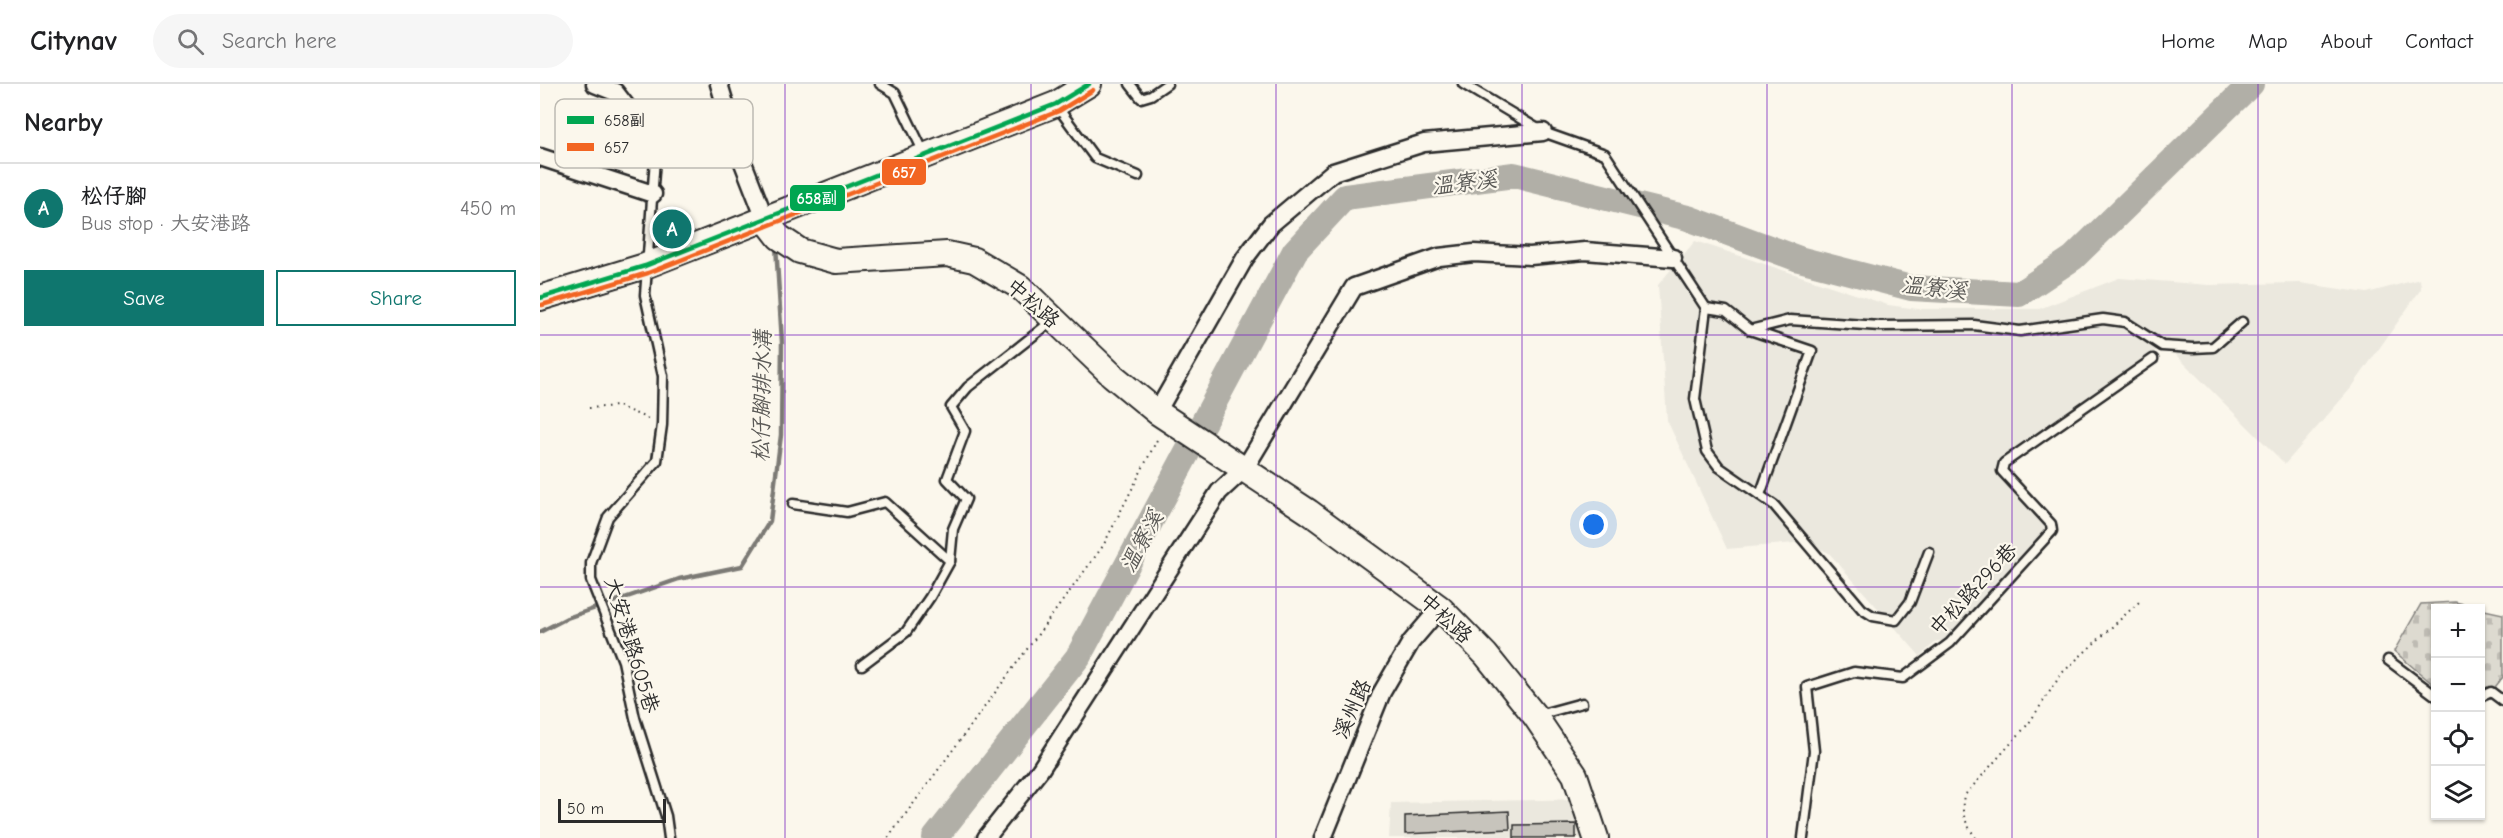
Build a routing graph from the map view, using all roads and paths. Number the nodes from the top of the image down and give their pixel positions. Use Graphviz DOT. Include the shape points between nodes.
graph roads {
  1 [pos="595,84"];
  2 [pos="719,84"];
  3 [pos="880,84"];
  4 [pos="1089,84"];
  5 [pos="1130,84"];
  6 [pos="1167,84"];
  7 [pos="1463,84"];
  8 [pos="620,99"];
  9 [pos="723,99"];
  10 [pos="1056,104"];
  11 [pos="1544,132"];
  12 [pos="924,154"];
  13 [pos="540,157"];
  14 [pos="555,162"];
  15 [pos="574,168"];
  16 [pos="655,168"];
  17 [pos="746,168"];
  18 [pos="1138,176"];
  19 [pos="653,194"];
  20 [pos="765,219"];
  21 [pos="1673,258"];
  22 [pos="645,266"];
  23 [pos="540,298"];
  24 [pos="1706,308"];
  25 [pos="1053,320"];
  26 [pos="2242,322"];
  27 [pos="1750,330"];
  28 [pos="2153,359"];
  29 [pos="589,408"];
  30 [pos="1167,419"];
  31 [pos="662,425"];
  32 [pos="1237,463"];
  33 [pos="1760,495"];
  34 [pos="793,504"];
  35 [pos="1929,552"];
  36 [pos="950,561"];
  37 [pos="2139,602"];
  38 [pos="1440,608"];
  39 [pos="2388,660"];
  40 [pos="862,665"];
  41 [pos="2431,692"];
  42 [pos="2485,695"];
  43 [pos="2503,700"];
  44 [pos="1582,703"];
  45 [pos="1535,716"];
  46 [pos="669,838"];
  47 [pos="888,838"];
  48 [pos="986,838"];
  49 [pos="1323,838"];
  50 [pos="1596,838"];
  51 [pos="1803,838"];
  52 [pos="1976,838"];
  1 -- 8 [label="street" via="615,92"];
  2 -- 9 [label="street"];
  3 -- 12 [label="lane" via="895,93"];
  4 -- 10 [label="street"];
  5 -- 6 [label="lane" via="1141,98"];
  7 -- 11 [label="lane"];
  10 -- 12 [label="street"];
  10 -- 18 [label="lane" via="1095,158"];
  11 -- 21 [label="lane" via="1605,154"];
  11 -- 30 [label="street" via="1424,143 1333,172 1302,195 1271,224 1245,258"];
  12 -- 20 [label="street"];
  13 -- 14 [label="street"];
  15 -- 19 [label="street"];
  16 -- 19 [label="lane, 大安港路605巷"];
  17 -- 20 [label="street"];
  19 -- 22 [label="lane, 大安港路605巷"];
  20 -- 22 [label="street"];
  20 -- 25 [label="street, 中松路" via="779,237 800,251 836,261 947,254 974,260 1020,287"];
  21 -- 24 [label="lane"];
  21 -- 32 [label="street" via="1585,251 1530,256 1474,253 1439,257 1354,287"];
  22 -- 23 [label="street"];
  22 -- 31 [label="lane, 大安港路605巷" via="645,294 663,376"];
  24 -- 27 [label="lane" via="1726,312"];
  24 -- 33 [label="lane" via="1695,399 1707,452 1719,467"];
  25 -- 30 [label="street, 中松路"];
  25 -- 36 [label="lane" via="968,387 951,407 965,431 946,479 966,499 953,529"];
  26 -- 27 [label="lane" via="2213,347 2193,348 2162,346 2124,322 2103,319 2020,331 1974,325 1880,326 1791,320"];
  27 -- 33 [label="lane" via="1812,351"];
  28 -- 51 [label="lane, 中松路296巷" via="2004,463 2002,471 2051,524 2052,531 1950,643 1903,678 1854,672 1807,687 1814,751"];
  29 -- 31 [label="path" via="618,406"];
  30 -- 32 [label="street, 中松路"];
  30 -- 47 [label="path" via="1103,546"];
  31 -- 46 [label="lane, 大安港路605巷" via="657,461 608,517 591,563 591,580 622,661"];
  32 -- 38 [label="street, 中松路"];
  32 -- 48 [label="street" via="1040,770"];
  33 -- 35 [label="lane" via="1774,505 1862,609 1873,616 1896,620 1910,602"];
  34 -- 36 [label="lane" via="847,512 885,502"];
  36 -- 40 [label="lane" via="906,632"];
  37 -- 52 [label="path" via="2062,673 2029,723 1964,796 1961,807"];
  38 -- 45 [label="street, 中松路" via="1486,655"];
  38 -- 49 [label="street, 溪州路" via="1411,642 1382,692"];
  39 -- 41 [label="lane"];
  42 -- 43 [label="lane" via="2491,692"];
  44 -- 45 [label="lane"];
  45 -- 50 [label="street, 中松路" via="1575,775"];
}
